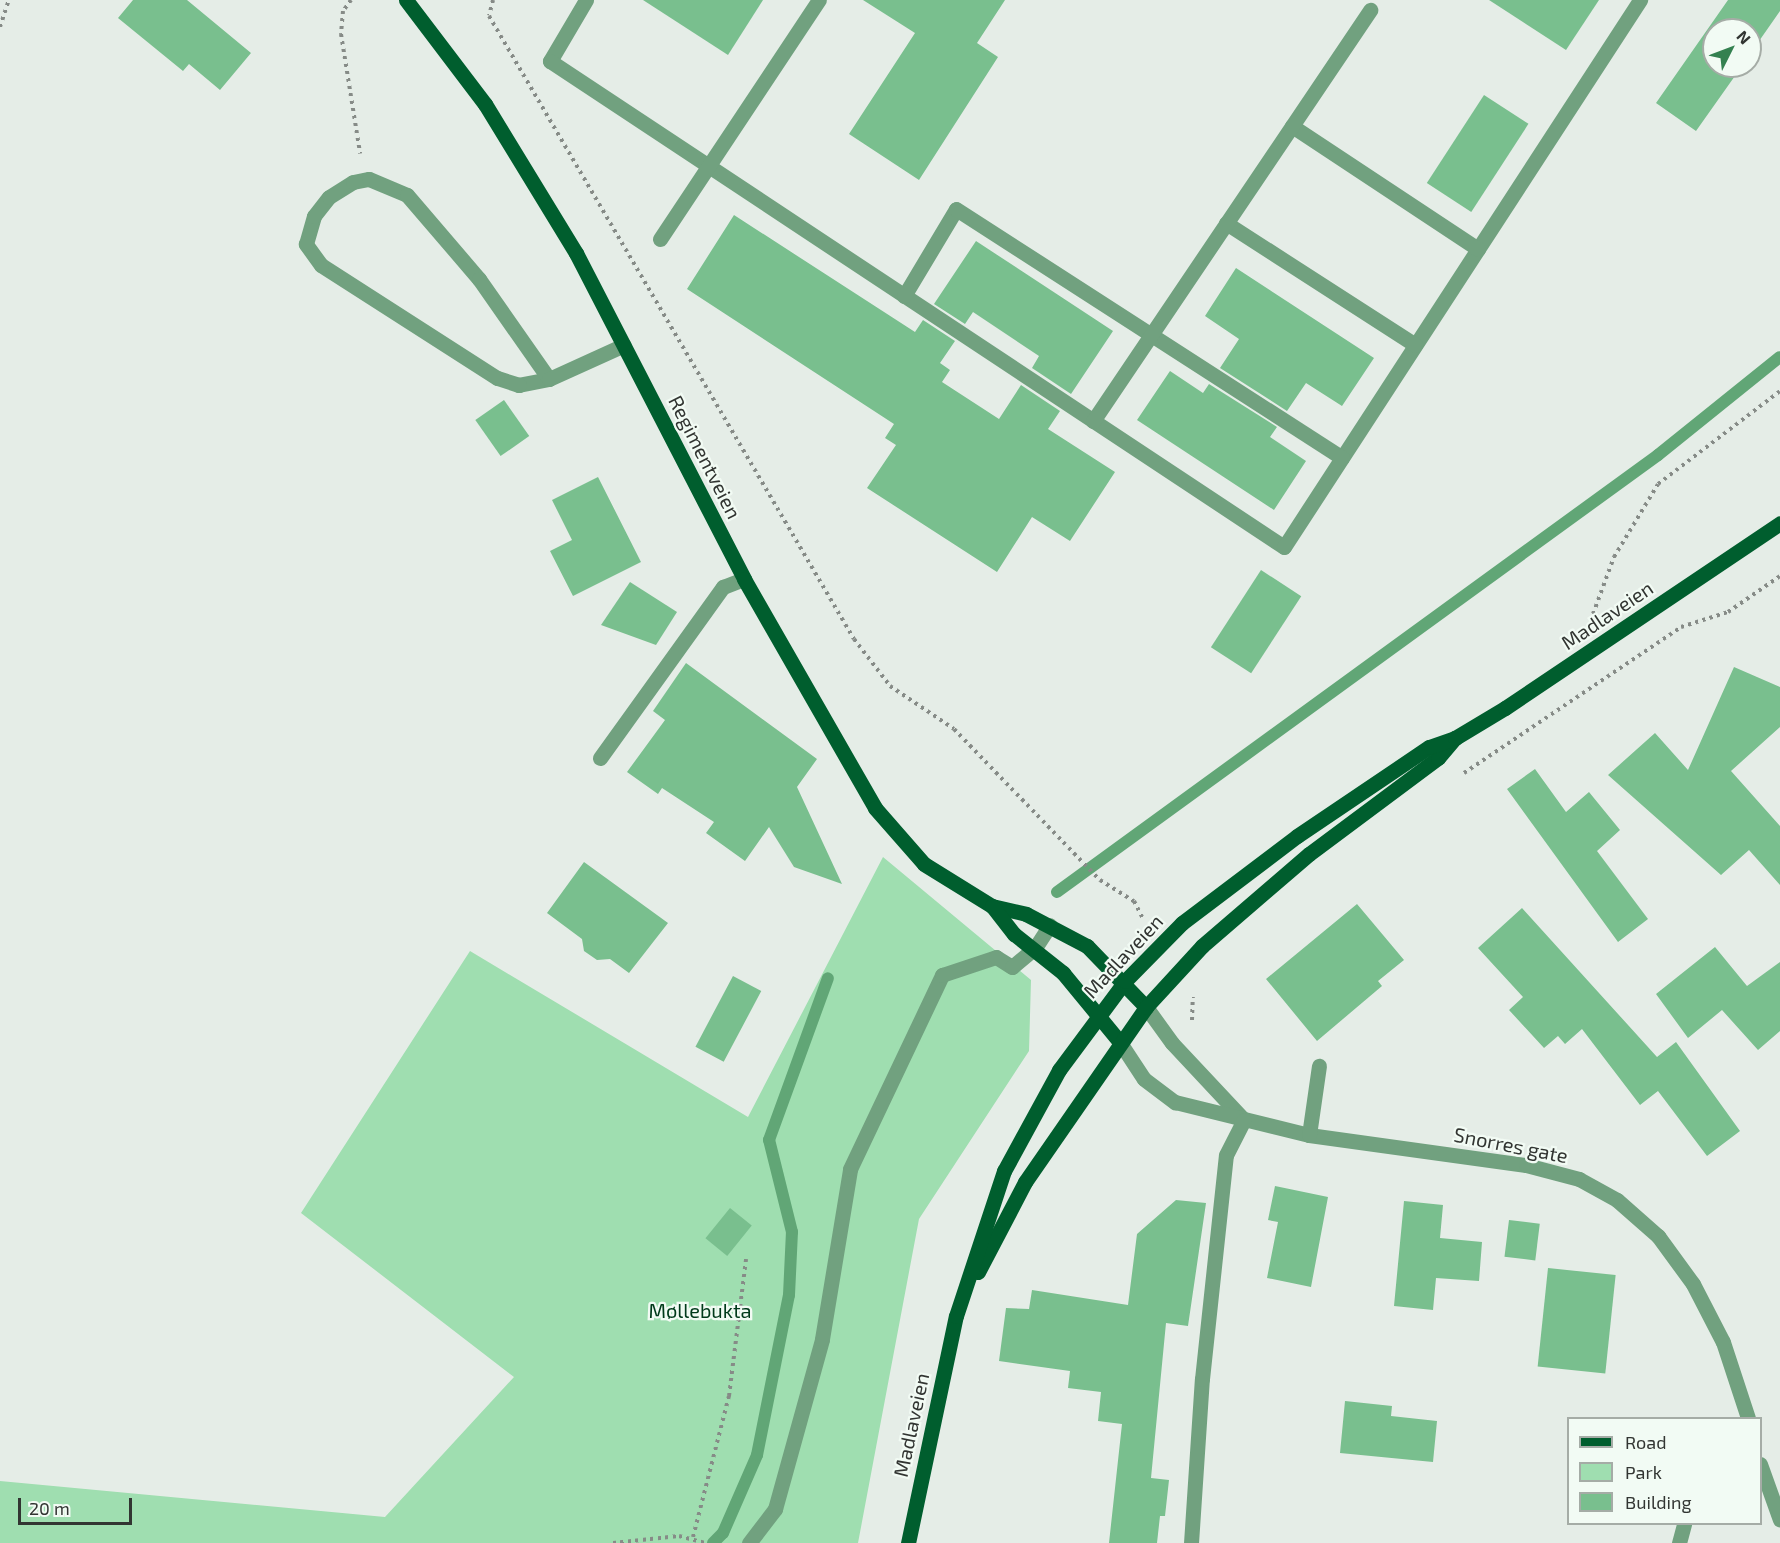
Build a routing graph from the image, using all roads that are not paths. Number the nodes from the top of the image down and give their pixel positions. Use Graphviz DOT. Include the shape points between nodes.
graph roads {
  1 [pos="406,0"];
  2 [pos="586,0"];
  3 [pos="819,0"];
  4 [pos="1640,0"];
  5 [pos="1370,10"];
  6 [pos="1292,126"];
  7 [pos="710,167"];
  8 [pos="1226,223"];
  9 [pos="660,239"];
  10 [pos="1478,249"];
  11 [pos="904,296"];
  12 [pos="1150,335"];
  13 [pos="624,345"];
  14 [pos="1415,345"];
  15 [pos="549,379"];
  16 [pos="1093,421"];
  17 [pos="1342,458"];
  18 [pos="1780,524"];
  19 [pos="744,579"];
  20 [pos="1455,738"];
  21 [pos="600,758"];
  22 [pos="992,906"];
  23 [pos="1050,925"];
  24 [pos="1035,948"];
  25 [pos="1125,981"];
  26 [pos="1146,1007"];
  27 [pos="1098,1013"];
  28 [pos="1119,1041"];
  29 [pos="1319,1066"];
  30 [pos="1244,1120"];
  31 [pos="1309,1135"];
  32 [pos="956,1316"];
  33 [pos="1747,1417"];
  34 [pos="1762,1467"];
  35 [pos="1780,1520"];
  36 [pos="1684,1525"];
  37 [pos="749,1543"];
  38 [pos="908,1543"];
  39 [pos="1191,1543"];
  40 [pos="1679,1543"];
  1 -- 13 [label="main road, Regimentveien" via="485,104 576,253"];
  2 -- 7 [label="street" via="550,61"];
  3 -- 7 [label="street"];
  4 -- 10 [label="street"];
  5 -- 6 [label="street"];
  6 -- 8 [label="street"];
  6 -- 10 [label="street"];
  7 -- 9 [label="street"];
  7 -- 11 [label="street"];
  8 -- 12 [label="street"];
  8 -- 14 [label="street"];
  10 -- 14 [label="street"];
  11 -- 12 [label="street" via="956,209"];
  11 -- 16 [label="street"];
  12 -- 16 [label="street"];
  12 -- 17 [label="street"];
  13 -- 15 [label="street"];
  13 -- 19 [label="main road, Regimentveien"];
  14 -- 17 [label="street"];
  15 -- 15 [label="street" via="479,279 407,195 369,179 329,197 314,216 306,244 321,265 497,378 519,385"];
  16 -- 17 [label="street" via="1284,547"];
  18 -- 20 [label="main road, Madlaveien"];
  19 -- 21 [label="street" via="723,587"];
  19 -- 22 [label="main road, Regimentveien" via="874,808 924,864"];
  20 -- 25 [label="main road, Madlaveien" via="1429,747 1297,836 1182,923"];
  20 -- 26 [label="main road, Madlaveien" via="1438,758 1309,854 1202,946"];
  22 -- 23 [label="main road, Regimentveien"];
  22 -- 24 [label="main road, Regimentveien" via="1014,933"];
  23 -- 24 [label="street"];
  23 -- 25 [label="main road, Regimentveien" via="1087,946"];
  24 -- 27 [label="main road, Regimentveien"];
  24 -- 37 [label="street" via="1012,967 996,957 942,975 849,1169 822,1339 775,1509"];
  25 -- 26 [label="main road, Regimentveien"];
  25 -- 27 [label="main road, Madlaveien"];
  26 -- 28 [label="main road, Madlaveien"];
  26 -- 30 [label="street" via="1172,1043"];
  27 -- 28 [label="main road, Regimentveien"];
  27 -- 32 [label="main road, Madlaveien" via="1059,1070 1004,1171"];
  28 -- 30 [label="street, Snorres gate" via="1144,1079 1175,1102"];
  28 -- 32 [label="main road, Madlaveien" via="1025,1182"];
  29 -- 31 [label="street"];
  30 -- 31 [label="street, Snorres gate"];
  30 -- 39 [label="street" via="1226,1155 1202,1379"];
  31 -- 33 [label="street, Snorres gate" via="1526,1165 1579,1179 1617,1200 1658,1236 1693,1284 1723,1342"];
  32 -- 38 [label="main road, Madlaveien"];
  34 -- 35 [label="street"];
  36 -- 40 [label="street"];
}
